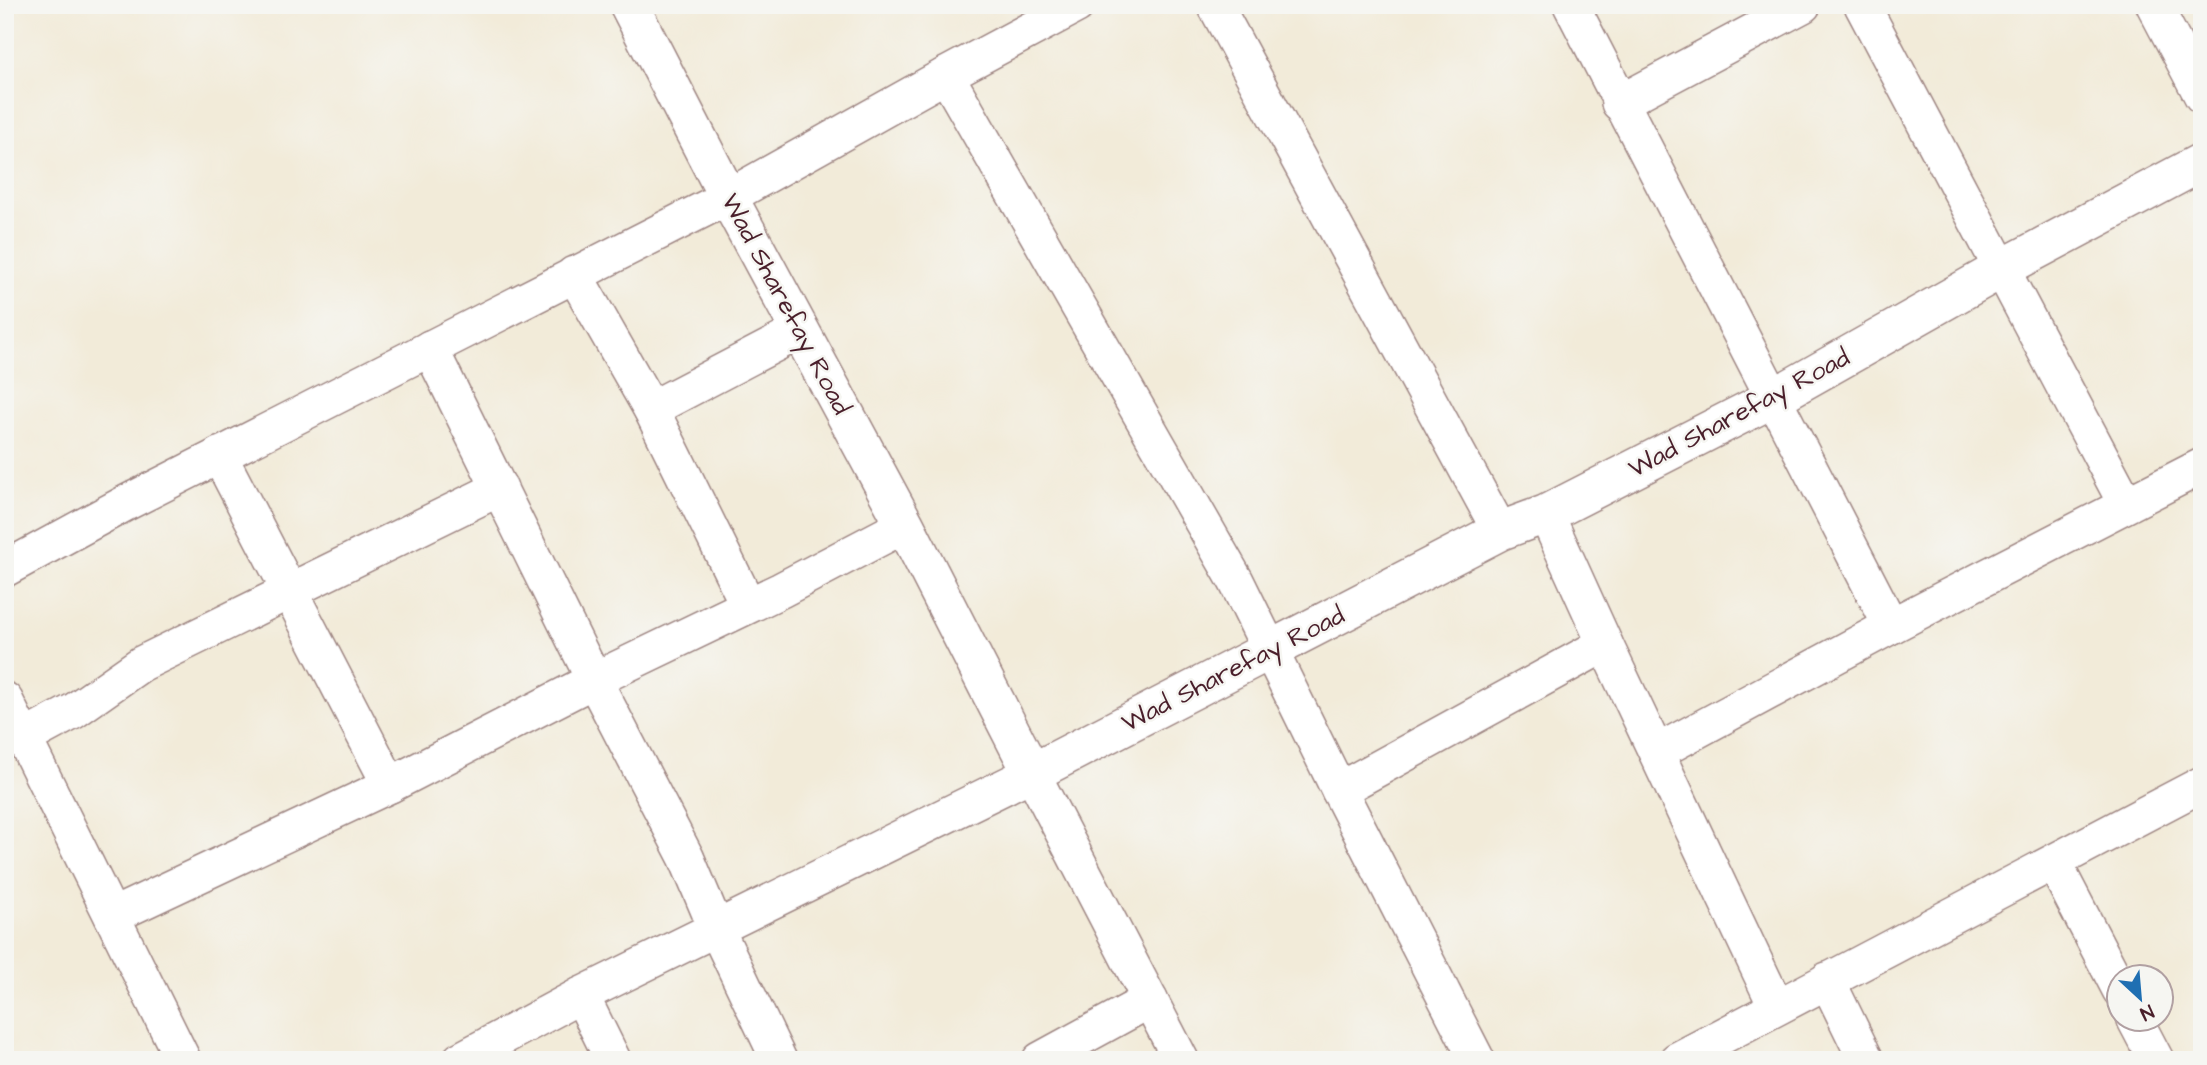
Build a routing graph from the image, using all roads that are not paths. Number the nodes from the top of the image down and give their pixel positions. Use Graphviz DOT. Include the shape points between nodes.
graph roads {
  1 [pos="629,5"];
  2 [pos="1077,5"];
  3 [pos="1215,5"];
  4 [pos="1571,5"];
  5 [pos="1803,5"];
  6 [pos="1862,5"];
  7 [pos="2154,5"];
  8 [pos="1043,13"];
  9 [pos="946,75"];
  10 [pos="2202,96"];
  11 [pos="1619,103"];
  12 [pos="2202,162"];
  13 [pos="728,197"];
  14 [pos="2001,269"];
  15 [pos="574,274"];
  16 [pos="800,331"];
  17 [pos="430,348"];
  18 [pos="1773,398"];
  19 [pos="651,409"];
  20 [pos="219,456"];
  21 [pos="2202,466"];
  22 [pos="500,488"];
  23 [pos="2126,504"];
  24 [pos="1546,514"];
  25 [pos="905,525"];
  26 [pos="1500,531"];
  27 [pos="5,569"];
  28 [pos="290,592"];
  29 [pos="748,606"];
  30 [pos="1891,626"];
  31 [pos="1605,644"];
  32 [pos="1271,649"];
  33 [pos="594,680"];
  34 [pos="5,700"];
  35 [pos="24,738"];
  36 [pos="1657,752"];
  37 [pos="1032,773"];
  38 [pos="2202,784"];
  39 [pos="390,785"];
  40 [pos="1339,790"];
  41 [pos="2054,863"];
  42 [pos="112,916"];
  43 [pos="716,928"];
  44 [pos="2106,965"];
  45 [pos="1827,980"];
  46 [pos="581,995"];
  47 [pos="1150,1000"];
  48 [pos="1776,1006"];
  49 [pos="2142,1034"];
  50 [pos="183,1060"];
  51 [pos="460,1060"];
  52 [pos="613,1060"];
  53 [pos="779,1060"];
  54 [pos="1040,1060"];
  55 [pos="1181,1060"];
  56 [pos="1477,1060"];
  57 [pos="1677,1060"];
  58 [pos="1866,1060"];
  59 [pos="2156,1060"];
  1 -- 13 [label="main road, Wad Sharefay Road"];
  2 -- 8 [label="street"];
  3 -- 26 [label="street"];
  4 -- 11 [label="street"];
  5 -- 11 [label="street"];
  6 -- 14 [label="street"];
  7 -- 10 [label="street"];
  8 -- 9 [label="street"];
  9 -- 13 [label="street"];
  9 -- 32 [label="street"];
  11 -- 18 [label="street"];
  12 -- 14 [label="main road, Wad Sharefay Road"];
  13 -- 15 [label="street"];
  13 -- 16 [label="main road, Wad Sharefay Road"];
  14 -- 18 [label="main road, Wad Sharefay Road"];
  14 -- 23 [label="street"];
  15 -- 17 [label="street"];
  15 -- 19 [label="street"];
  16 -- 19 [label="street"];
  16 -- 25 [label="main road, Wad Sharefay Road"];
  17 -- 20 [label="street"];
  17 -- 22 [label="street"];
  18 -- 24 [label="main road, Wad Sharefay Road"];
  18 -- 30 [label="street"];
  19 -- 29 [label="street"];
  20 -- 27 [label="street"];
  20 -- 28 [label="street"];
  21 -- 23 [label="street"];
  22 -- 28 [label="street"];
  22 -- 33 [label="street"];
  23 -- 30 [label="street"];
  24 -- 26 [label="main road, Wad Sharefay Road"];
  24 -- 31 [label="street"];
  25 -- 29 [label="street"];
  25 -- 37 [label="main road, Wad Sharefay Road"];
  26 -- 32 [label="main road, Wad Sharefay Road"];
  28 -- 35 [label="street" via="141,664"];
  28 -- 39 [label="street"];
  29 -- 33 [label="street"];
  30 -- 36 [label="street"];
  31 -- 36 [label="street"];
  31 -- 40 [label="street"];
  32 -- 37 [label="main road, Wad Sharefay Road"];
  32 -- 40 [label="street"];
  33 -- 39 [label="street"];
  33 -- 43 [label="street" via="686,857"];
  34 -- 35 [label="street"];
  35 -- 42 [label="street"];
  36 -- 48 [label="street"];
  37 -- 43 [label="street"];
  37 -- 47 [label="street"];
  38 -- 41 [label="street"];
  39 -- 42 [label="street"];
  40 -- 56 [label="street"];
  41 -- 44 [label="street"];
  41 -- 45 [label="street"];
  42 -- 50 [label="street"];
  43 -- 46 [label="street"];
  43 -- 53 [label="street"];
  45 -- 48 [label="street"];
  45 -- 58 [label="street"];
  46 -- 51 [label="street"];
  46 -- 52 [label="street"];
  47 -- 54 [label="street"];
  47 -- 55 [label="street"];
  48 -- 57 [label="street"];
  49 -- 59 [label="street"];
}
